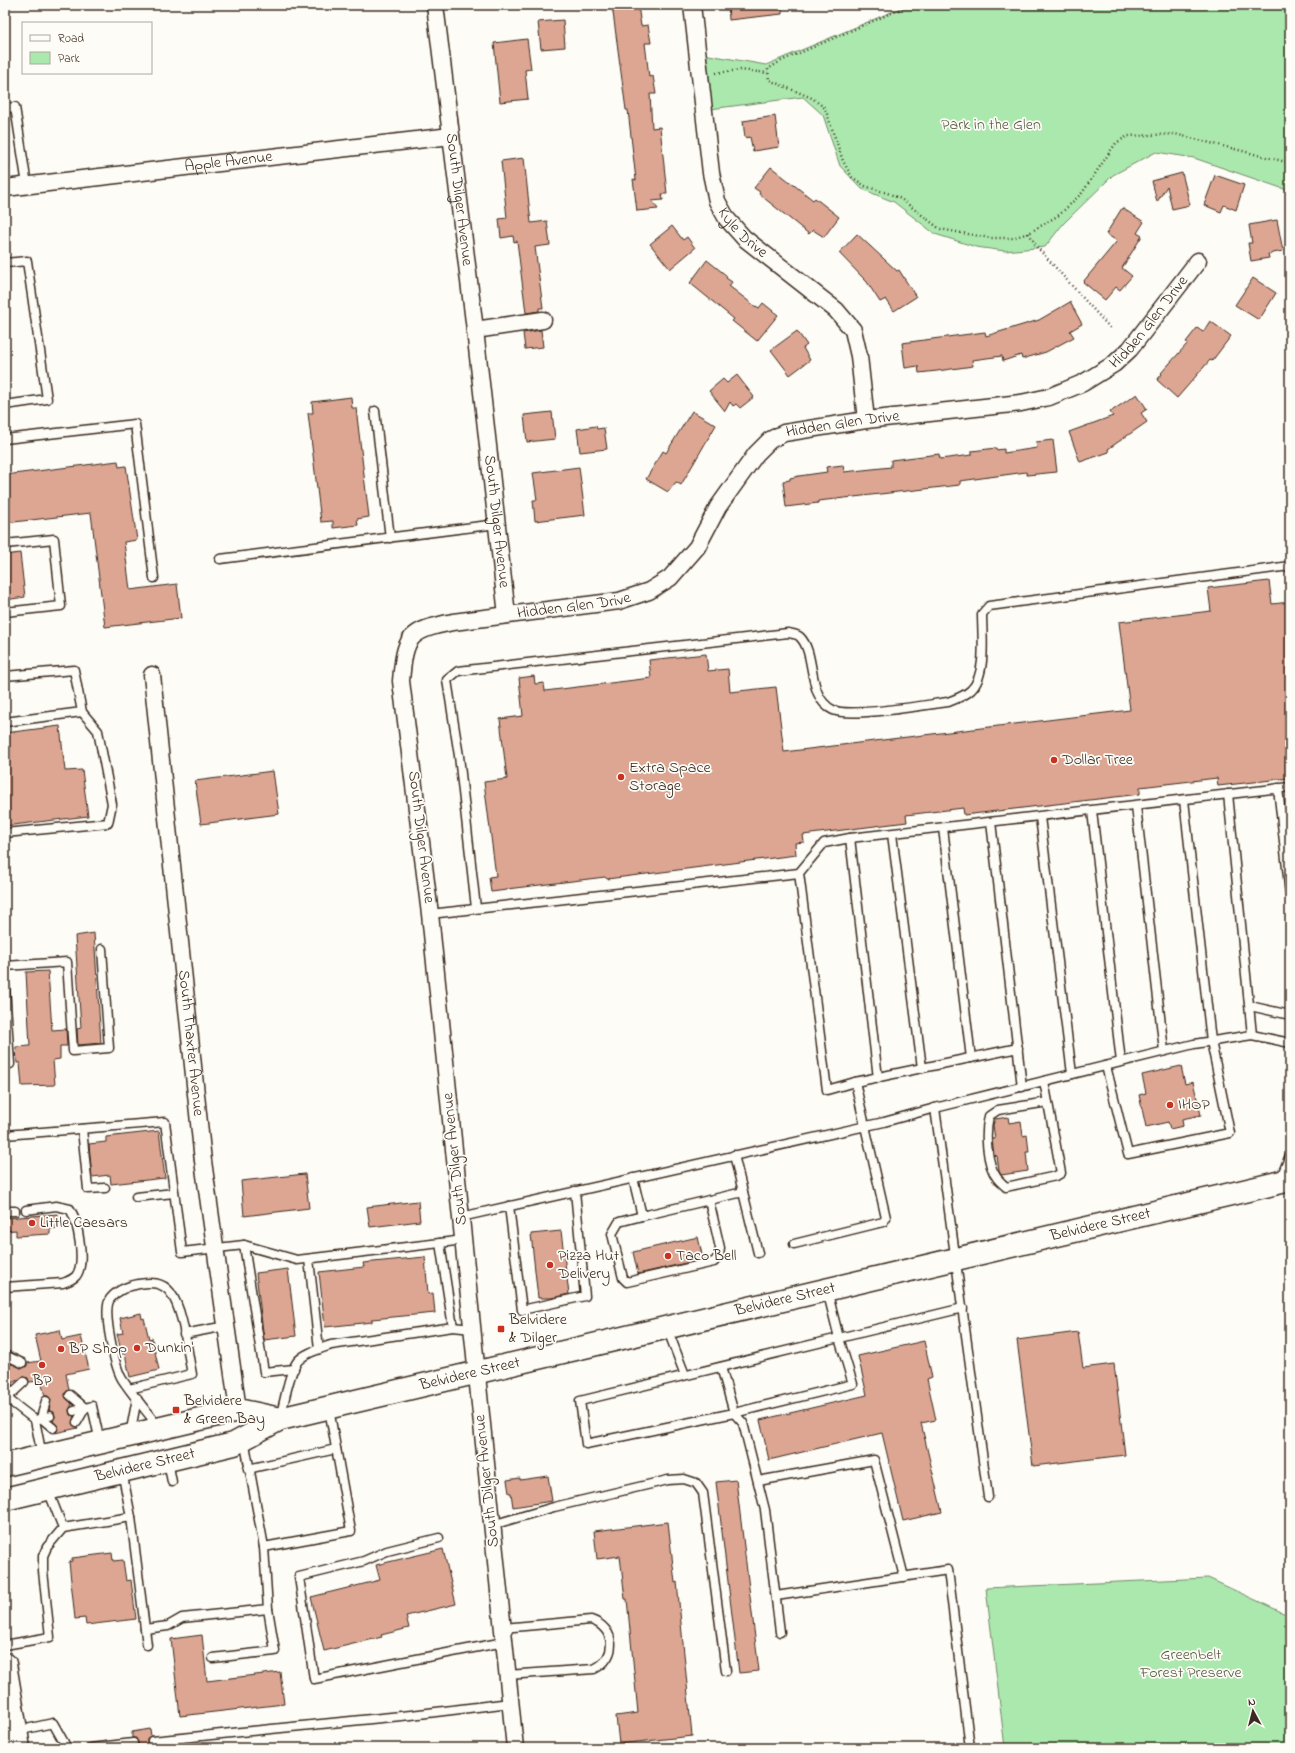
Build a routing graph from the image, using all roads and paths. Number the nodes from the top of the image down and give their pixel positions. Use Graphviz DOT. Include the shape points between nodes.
graph roads {
  1 [pos="434,5"];
  2 [pos="692,5"];
  3 [pos="910,5"];
  4 [pos="768,73"];
  5 [pos="700,75"];
  6 [pos="5,108"];
  7 [pos="451,136"];
  8 [pos="1290,163"];
  9 [pos="27,185"];
  10 [pos="5,188"];
  11 [pos="1029,233"];
  12 [pos="1198,261"];
  13 [pos="5,263"];
  14 [pos="544,320"];
  15 [pos="475,330"];
  16 [pos="1112,330"];
  17 [pos="5,405"];
  18 [pos="375,411"];
  19 [pos="866,420"];
  20 [pos="5,439"];
  21 [pos="497,524"];
  22 [pos="390,538"];
  23 [pos="5,544"];
  24 [pos="220,559"];
  25 [pos="1290,566"];
  26 [pos="154,578"];
  27 [pos="5,612"];
  28 [pos="507,615"];
  29 [pos="152,675"];
  30 [pos="5,676"];
  31 [pos="82,712"];
  32 [pos="5,722"];
  33 [pos="1290,787"];
  34 [pos="1278,788"];
  35 [pos="1228,794"];
  36 [pos="1184,800"];
  37 [pos="1136,806"];
  38 [pos="1092,811"];
  39 [pos="1040,817"];
  40 [pos="991,822"];
  41 [pos="943,828"];
  42 [pos="5,833"];
  43 [pos="892,834"];
  44 [pos="850,838"];
  45 [pos="799,872"];
  46 [pos="1290,895"];
  47 [pos="476,908"];
  48 [pos="430,914"];
  49 [pos="102,949"];
  50 [pos="5,966"];
  51 [pos="5,986"];
  52 [pos="1250,1006"];
  53 [pos="1290,1015"];
  54 [pos="1252,1035"];
  55 [pos="1211,1041"];
  56 [pos="1290,1043"];
  57 [pos="1018,1048"];
  58 [pos="1164,1051"];
  59 [pos="971,1058"];
  60 [pos="1121,1062"];
  61 [pos="5,1064"];
  62 [pos="1106,1066"];
  63 [pos="922,1068"];
  64 [pos="1072,1074"];
  65 [pos="878,1078"];
  66 [pos="1044,1081"];
  67 [pos="855,1082"];
  68 [pos="1022,1087"];
  69 [pos="1048,1102"];
  70 [pos="935,1108"];
  71 [pos="865,1126"];
  72 [pos="82,1129"];
  73 [pos="5,1135"];
  74 [pos="734,1155"];
  75 [pos="1290,1155"];
  76 [pos="633,1178"];
  77 [pos="1285,1181"];
  78 [pos="105,1188"];
  79 [pos="575,1191"];
  80 [pos="174,1192"];
  81 [pos="743,1192"];
  82 [pos="136,1197"];
  83 [pos="709,1200"];
  84 [pos="509,1206"];
  85 [pos="26,1210"];
  86 [pos="5,1211"];
  87 [pos="15,1211"];
  88 [pos="642,1216"];
  89 [pos="461,1217"];
  90 [pos="464,1240"];
  91 [pos="440,1243"];
  92 [pos="794,1244"];
  93 [pos="244,1245"];
  94 [pos="215,1248"];
  95 [pos="758,1253"];
  96 [pos="309,1259"];
  97 [pos="957,1259"];
  98 [pos="5,1286"];
  99 [pos="827,1289"];
  100 [pos="963,1308"];
  101 [pos="226,1326"];
  102 [pos="453,1327"];
  103 [pos="667,1327"];
  104 [pos="472,1329"];
  105 [pos="184,1334"];
  106 [pos="839,1338"];
  107 [pos="319,1349"];
  108 [pos="5,1354"];
  109 [pos="22,1364"];
  110 [pos="721,1367"];
  111 [pos="294,1369"];
  112 [pos="476,1372"];
  113 [pos="685,1375"];
  114 [pos="24,1382"];
  115 [pos="7,1384"];
  116 [pos="129,1389"];
  117 [pos="70,1395"];
  118 [pos="7,1397"];
  119 [pos="137,1398"];
  120 [pos="46,1401"];
  121 [pos="85,1408"];
  122 [pos="329,1408"];
  123 [pos="238,1410"];
  124 [pos="74,1411"];
  125 [pos="734,1413"];
  126 [pos="50,1416"];
  127 [pos="38,1419"];
  128 [pos="280,1419"];
  129 [pos="77,1422"];
  130 [pos="53,1428"];
  131 [pos="159,1429"];
  132 [pos="130,1436"];
  133 [pos="244,1439"];
  134 [pos="100,1443"];
  135 [pos="336,1449"];
  136 [pos="42,1456"];
  137 [pos="168,1460"];
  138 [pos="5,1465"];
  139 [pos="248,1469"];
  140 [pos="122,1471"];
  141 [pos="172,1482"];
  142 [pos="758,1482"];
  143 [pos="48,1489"];
  144 [pos="988,1498"];
  145 [pos="5,1499"];
  146 [pos="131,1517"];
  147 [pos="492,1525"];
  148 [pos="63,1528"];
  149 [pos="439,1538"];
  150 [pos="264,1547"];
  151 [pos="904,1577"];
  152 [pos="776,1596"];
  153 [pos="268,1609"];
  154 [pos="145,1629"];
  155 [pos="780,1632"];
  156 [pos="503,1635"];
  157 [pos="5,1645"];
  158 [pos="147,1645"];
  159 [pos="213,1658"];
  160 [pos="5,1664"];
  161 [pos="726,1671"];
  162 [pos="507,1675"];
  163 [pos="510,1703"];
  164 [pos="17,1739"];
  165 [pos="152,1741"];
  166 [pos="133,1743"];
  167 [pos="67,1748"];
  168 [pos="90,1748"];
  169 [pos="515,1748"];
  170 [pos="970,1748"];
  1 -- 7 [label="street, South Dilger Avenue"];
  2 -- 5 [label="street, Kyle Drive"];
  3 -- 4 [label="path" via="781,61 768,69"];
  4 -- 5 [label="path" via="740,70"];
  4 -- 11 [label="path" via="769,80 812,98 825,108 843,161 852,177 864,186 901,199 940,229 990,238 1012,238"];
  5 -- 19 [label="street, Kyle Drive" via="711,173 717,201 727,219 744,238 836,310 853,330 859,356"];
  6 -- 9 [label="lane" via="15,107"];
  7 -- 9 [label="street, Apple Avenue"];
  7 -- 15 [label="street, South Dilger Avenue"];
  8 -- 11 [label="path" via="1175,134 1128,136 1116,143 1082,193 1059,215"];
  9 -- 10 [label="street, Apple Avenue"];
  11 -- 16 [label="path" via="1036,246"];
  12 -- 19 [label="street, Hidden Glen Drive" via="1130,349 1114,364 1083,384 1049,397 1021,403"];
  13 -- 17 [label="lane" via="28,261 47,399"];
  14 -- 15 [label="street"];
  15 -- 21 [label="street, South Dilger Avenue"];
  18 -- 22 [label="lane"];
  19 -- 28 [label="street, Hidden Glen Drive" via="784,433 770,440 756,454 718,507 697,547 670,578 649,591 619,601"];
  20 -- 26 [label="lane" via="135,424"];
  21 -- 22 [label="lane"];
  21 -- 28 [label="street, South Dilger Avenue"];
  22 -- 24 [label="lane"];
  23 -- 27 [label="lane" via="54,539 62,606"];
  25 -- 47 [label="lane" via="989,606 982,614 979,678 971,690 948,702 851,714 833,710 818,695 805,643 799,636 788,633 458,671 447,680 459,756"];
  28 -- 48 [label="street, South Dilger Avenue" via="434,626 416,633 407,643 401,681"];
  29 -- 94 [label="street, South Thaxter Avenue" via="203,1161"];
  30 -- 31 [label="lane" via="74,670"];
  31 -- 32 [label="lane"];
  31 -- 42 [label="lane" via="98,731 112,804 108,822"];
  33 -- 34 [label="lane"];
  34 -- 35 [label="lane"];
  34 -- 46 [label="lane"];
  35 -- 36 [label="lane"];
  35 -- 52 [label="lane"];
  36 -- 37 [label="lane"];
  36 -- 55 [label="lane"];
  37 -- 38 [label="lane"];
  37 -- 58 [label="lane"];
  38 -- 39 [label="lane"];
  38 -- 60 [label="lane"];
  39 -- 40 [label="lane"];
  39 -- 64 [label="lane"];
  40 -- 41 [label="lane"];
  40 -- 57 [label="lane"];
  41 -- 43 [label="lane"];
  41 -- 59 [label="lane"];
  43 -- 44 [label="lane"];
  43 -- 63 [label="lane"];
  44 -- 45 [label="lane" via="824,843"];
  44 -- 65 [label="lane"];
  45 -- 47 [label="lane"];
  45 -- 67 [label="lane" via="827,1090"];
  47 -- 48 [label="lane"];
  48 -- 89 [label="street, South Dilger Avenue"];
  49 -- 50 [label="lane" via="109,1048 73,1051 67,962"];
  51 -- 61 [label="lane" via="10,1064"];
  52 -- 53 [label="lane"];
  52 -- 54 [label="lane"];
  54 -- 55 [label="lane"];
  54 -- 56 [label="lane"];
  55 -- 58 [label="lane"];
  55 -- 62 [label="lane" via="1230,1133 1128,1154"];
  57 -- 59 [label="lane"];
  57 -- 68 [label="lane"];
  58 -- 60 [label="lane"];
  59 -- 63 [label="lane"];
  60 -- 62 [label="lane"];
  62 -- 64 [label="lane"];
  63 -- 65 [label="lane"];
  64 -- 66 [label="lane"];
  65 -- 67 [label="lane"];
  66 -- 68 [label="lane"];
  66 -- 69 [label="lane"];
  67 -- 71 [label="lane"];
  68 -- 70 [label="lane"];
  69 -- 69 [label="lane" via="1061,1173 1006,1187 996,1178 991,1165 986,1128 989,1116 998,1110"];
  70 -- 71 [label="lane"];
  70 -- 97 [label="lane"];
  71 -- 74 [label="lane"];
  71 -- 92 [label="lane" via="886,1218 882,1222"];
  72 -- 73 [label="lane"];
  72 -- 78 [label="lane" via="88,1189"];
  72 -- 80 [label="lane" via="165,1122"];
  74 -- 76 [label="lane"];
  74 -- 81 [label="lane"];
  75 -- 77 [label="lane"];
  76 -- 79 [label="lane"];
  76 -- 88 [label="lane"];
  77 -- 97 [label="main road, Belvidere Street"];
  79 -- 84 [label="lane"];
  79 -- 84 [label="lane" via="585,1296 522,1310"];
  80 -- 82 [label="lane"];
  80 -- 94 [label="lane" via="182,1252"];
  81 -- 83 [label="lane"];
  81 -- 95 [label="lane"];
  83 -- 88 [label="lane"];
  83 -- 88 [label="lane" via="720,1248 719,1256 714,1262 627,1282 623,1278 612,1234 619,1222"];
  84 -- 89 [label="lane"];
  85 -- 98 [label="lane" via="56,1206 70,1209 79,1231 80,1269 72,1280 63,1283"];
  86 -- 87 [label="lane"];
  89 -- 90 [label="street, South Dilger Avenue"];
  90 -- 91 [label="lane"];
  90 -- 104 [label="street, South Dilger Avenue"];
  91 -- 96 [label="lane"];
  91 -- 102 [label="lane"];
  93 -- 94 [label="lane"];
  93 -- 96 [label="lane" via="297,1260"];
  93 -- 111 [label="lane" via="264,1372"];
  94 -- 101 [label="street, South Thaxter Avenue"];
  96 -- 107 [label="lane"];
  97 -- 99 [label="main road, Belvidere Street"];
  97 -- 100 [label="lane"];
  99 -- 103 [label="main road, Belvidere Street"];
  99 -- 106 [label="lane"];
  100 -- 106 [label="lane"];
  100 -- 144 [label="lane"];
  101 -- 105 [label="lane"];
  101 -- 123 [label="street, South Thaxter Avenue"];
  102 -- 104 [label="lane"];
  102 -- 107 [label="lane" via="331,1345"];
  103 -- 112 [label="main road, Belvidere Street"];
  103 -- 113 [label="lane"];
  104 -- 112 [label="street, South Dilger Avenue"];
  105 -- 116 [label="lane" via="192,1374"];
  105 -- 116 [label="lane" via="180,1312 170,1292 160,1284 150,1283 118,1291 109,1300 108,1321 118,1370"];
  106 -- 110 [label="lane"];
  106 -- 125 [label="lane" via="853,1384"];
  107 -- 111 [label="lane" via="298,1362"];
  108 -- 109 [label="lane"];
  110 -- 113 [label="lane"];
  110 -- 125 [label="lane"];
  111 -- 128 [label="lane"];
  112 -- 122 [label="main road, Belvidere Street"];
  112 -- 147 [label="street, South Dilger Avenue"];
  113 -- 125 [label="lane" via="580,1401 586,1444"];
  114 -- 118 [label="lane"];
  115 -- 118 [label="lane"];
  116 -- 119 [label="lane"];
  117 -- 121 [label="lane"];
  118 -- 127 [label="lane"];
  119 -- 131 [label="lane"];
  119 -- 132 [label="lane"];
  120 -- 127 [label="lane"];
  121 -- 124 [label="lane"];
  121 -- 129 [label="lane"];
  121 -- 134 [label="lane" via="92,1406"];
  122 -- 128 [label="main road, Belvidere Street"];
  122 -- 135 [label="lane"];
  123 -- 128 [label="main road, Belvidere Street"];
  123 -- 131 [label="main road, Belvidere Street"];
  125 -- 142 [label="lane" via="743,1422"];
  126 -- 127 [label="lane"];
  127 -- 130 [label="lane"];
  127 -- 136 [label="lane"];
  128 -- 133 [label="main road, Belvidere Street"];
  131 -- 132 [label="main road, Belvidere Street"];
  132 -- 134 [label="main road, Belvidere Street"];
  133 -- 137 [label="main road, Belvidere Street" via="234,1444"];
  133 -- 139 [label="lane"];
  134 -- 136 [label="main road, Belvidere Street"];
  135 -- 139 [label="lane"];
  135 -- 150 [label="lane" via="351,1530"];
  136 -- 138 [label="main road, Belvidere Street"];
  137 -- 140 [label="main road, Belvidere Street"];
  137 -- 141 [label="lane"];
  139 -- 150 [label="lane"];
  140 -- 143 [label="main road, Belvidere Street"];
  140 -- 146 [label="lane"];
  142 -- 151 [label="lane" via="874,1460"];
  142 -- 152 [label="lane" via="765,1510"];
  143 -- 145 [label="main road, Belvidere Street"];
  143 -- 148 [label="lane"];
  146 -- 148 [label="lane"];
  146 -- 154 [label="lane"];
  147 -- 156 [label="street, South Dilger Avenue"];
  147 -- 161 [label="lane" via="655,1482 684,1479 696,1483 703,1493"];
  148 -- 157 [label="lane" via="43,1556 50,1637"];
  149 -- 156 [label="lane" via="387,1551 364,1561 299,1577 314,1679"];
  150 -- 153 [label="lane"];
  151 -- 152 [label="lane"];
  151 -- 170 [label="lane" via="948,1570"];
  152 -- 155 [label="lane"];
  153 -- 154 [label="lane" via="182,1618 168,1626"];
  153 -- 159 [label="lane" via="275,1651"];
  154 -- 158 [label="lane"];
  156 -- 162 [label="street, South Dilger Avenue"];
  156 -- 162 [label="lane" via="591,1620 605,1628 611,1644 606,1662 594,1669"];
  160 -- 164 [label="main road"];
  162 -- 163 [label="street, South Dilger Avenue"];
  163 -- 165 [label="lane"];
  163 -- 169 [label="street, South Dilger Avenue"];
  164 -- 167 [label="lane" via="52,1723"];
  166 -- 168 [label="lane"];
}
